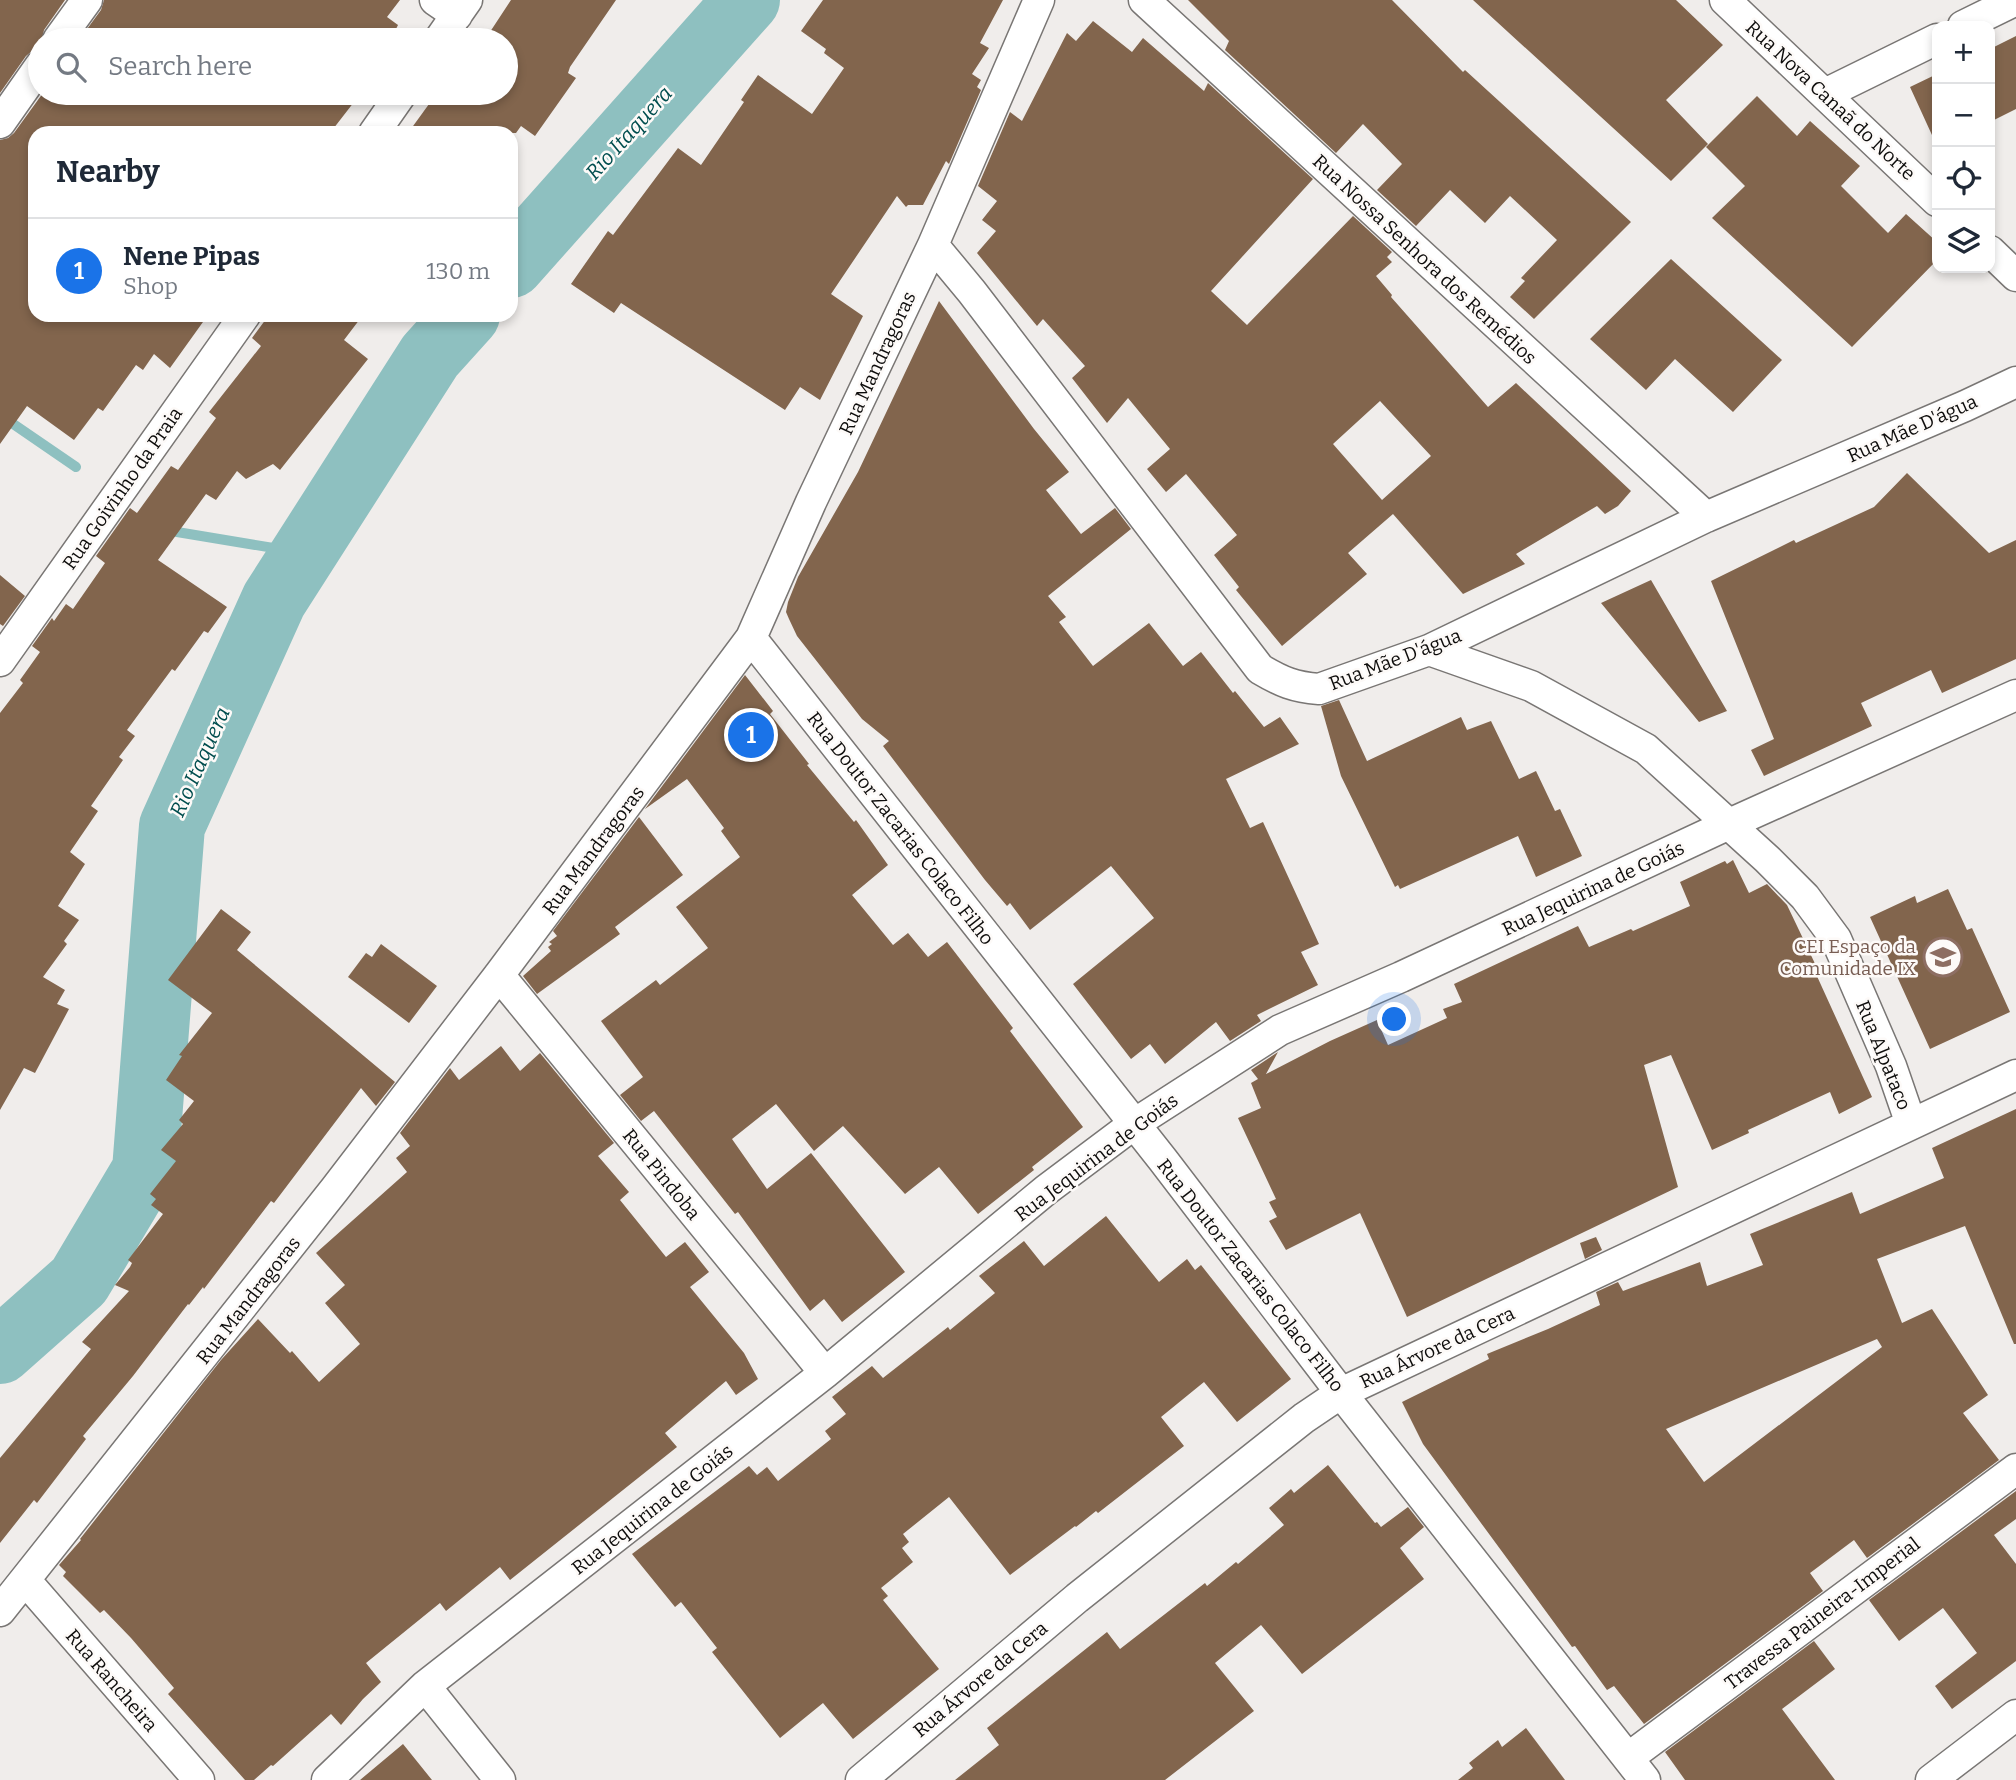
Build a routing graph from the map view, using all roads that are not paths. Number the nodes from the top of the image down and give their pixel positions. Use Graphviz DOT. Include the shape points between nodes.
graph roads {
  1 [pos="87,0"];
  2 [pos="1039,0"];
  3 [pos="1144,0"];
  4 [pos="1725,0"];
  5 [pos="2016,0"];
  6 [pos="453,5"];
  7 [pos="1973,21"];
  8 [pos="67,28"];
  9 [pos="444,28"];
  10 [pos="1932,41"];
  11 [pos="28,83"];
  12 [pos="1825,94"];
  13 [pos="394,105"];
  14 [pos="0,123"];
  15 [pos="379,126"];
  16 [pos="1932,196"];
  17 [pos="933,245"];
  18 [pos="1995,256"];
  19 [pos="2016,276"];
  20 [pos="240,322"];
  21 [pos="2016,382"];
  22 [pos="1706,517"];
  23 [pos="751,638"];
  24 [pos="1429,650"];
  25 [pos="0,661"];
  26 [pos="2016,695"];
  27 [pos="1727,825"];
  28 [pos="499,975"];
  29 [pos="2016,1074"];
  30 [pos="1134,1124"];
  31 [pos="1911,1124"];
  32 [pos="825,1373"];
  33 [pos="1341,1393"];
  34 [pos="2016,1469"];
  35 [pos="26,1581"];
  36 [pos="0,1611"];
  37 [pos="425,1686"];
  38 [pos="2016,1715"];
  39 [pos="1637,1769"];
  40 [pos="199,1780"];
  41 [pos="327,1780"];
  42 [pos="500,1780"];
  43 [pos="861,1780"];
  44 [pos="1931,1780"];
  1 -- 8 [label="street"];
  2 -- 17 [label="street, Rua Mandragoras"];
  3 -- 22 [label="street, Rua Nossa Senhora dos Remédios"];
  4 -- 12 [label="street, Rua Nova Canaã do Norte"];
  5 -- 7 [label="street"];
  6 -- 9 [label="street"];
  10 -- 12 [label="street"];
  11 -- 14 [label="street"];
  12 -- 16 [label="street, Rua Nova Canaã do Norte"];
  13 -- 15 [label="street"];
  17 -- 23 [label="street, Rua Mandragoras"];
  17 -- 24 [label="street, Rua Mãe D'água" via="1260,669 1283,683 1319,688"];
  18 -- 19 [label="street"];
  20 -- 25 [label="street, Rua Goivinho da Praia"];
  21 -- 22 [label="street, Rua Mãe D'água"];
  22 -- 24 [label="street, Rua Mãe D'água"];
  23 -- 28 [label="street, Rua Mandragoras"];
  23 -- 30 [label="street, Rua Doutor Zacarias Colaco Filho"];
  24 -- 27 [label="street, Rua Alpataco" via="1531,686 1646,749"];
  26 -- 27 [label="street, Rua Jequirina de Goiás"];
  27 -- 30 [label="street, Rua Jequirina de Goiás" via="1280,1030"];
  27 -- 31 [label="street, Rua Alpataco" via="1805,897 1836,939"];
  28 -- 32 [label="street, Rua Pindoba"];
  28 -- 35 [label="street, Rua Mandragoras"];
  29 -- 31 [label="street, Rua Árvore da Cera"];
  30 -- 32 [label="street, Rua Jequirina de Goiás" via="1046,1190"];
  30 -- 33 [label="street, Rua Doutor Zacarias Colaco Filho"];
  31 -- 33 [label="street, Rua Árvore da Cera"];
  32 -- 37 [label="street, Rua Jequirina de Goiás"];
  33 -- 39 [label="street, Rua Doutor Zacarias Colaco Filho"];
  33 -- 43 [label="street, Rua Árvore da Cera" via="1077,1598"];
  34 -- 39 [label="street, Travessa Paineira-Imperial"];
  35 -- 36 [label="street, Rua Mandragoras"];
  35 -- 40 [label="street, Rua Rancheira"];
  37 -- 41 [label="street, Rua Jequirina de Goiás"];
  37 -- 42 [label="street"];
  38 -- 44 [label="street"];
}
